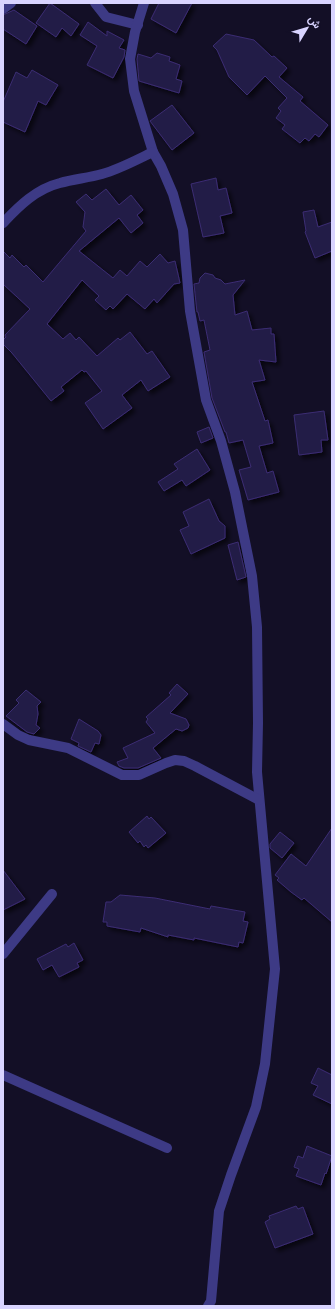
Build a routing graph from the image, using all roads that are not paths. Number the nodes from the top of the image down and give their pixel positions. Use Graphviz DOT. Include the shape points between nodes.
graph roads {
  1 [pos="11,3"];
  2 [pos="95,3"];
  3 [pos="144,3"];
  4 [pos="3,9"];
  5 [pos="138,25"];
  6 [pos="153,152"];
  7 [pos="3,224"];
  8 [pos="3,724"];
  9 [pos="259,800"];
  10 [pos="52,894"];
  11 [pos="3,954"];
  12 [pos="3,1075"];
  13 [pos="167,1148"];
  14 [pos="208,1306"];
  1 -- 4 [label="street"];
  2 -- 5 [label="street" via="106,17"];
  3 -- 5 [label="street"];
  5 -- 6 [label="street" via="130,60 134,91"];
  6 -- 7 [label="street" via="116,169 58,183 30,196"];
  6 -- 9 [label="street" via="173,194 183,230 190,311 206,400 235,492 252,576 257,627"];
  8 -- 9 [label="street" via="29,740 68,748 122,776 139,775 175,760 184,761"];
  9 -- 14 [label="street" via="275,963 272,1005 265,1064 256,1108 219,1212 211,1301"];
  10 -- 11 [label="street"];
  12 -- 13 [label="street"];
}
